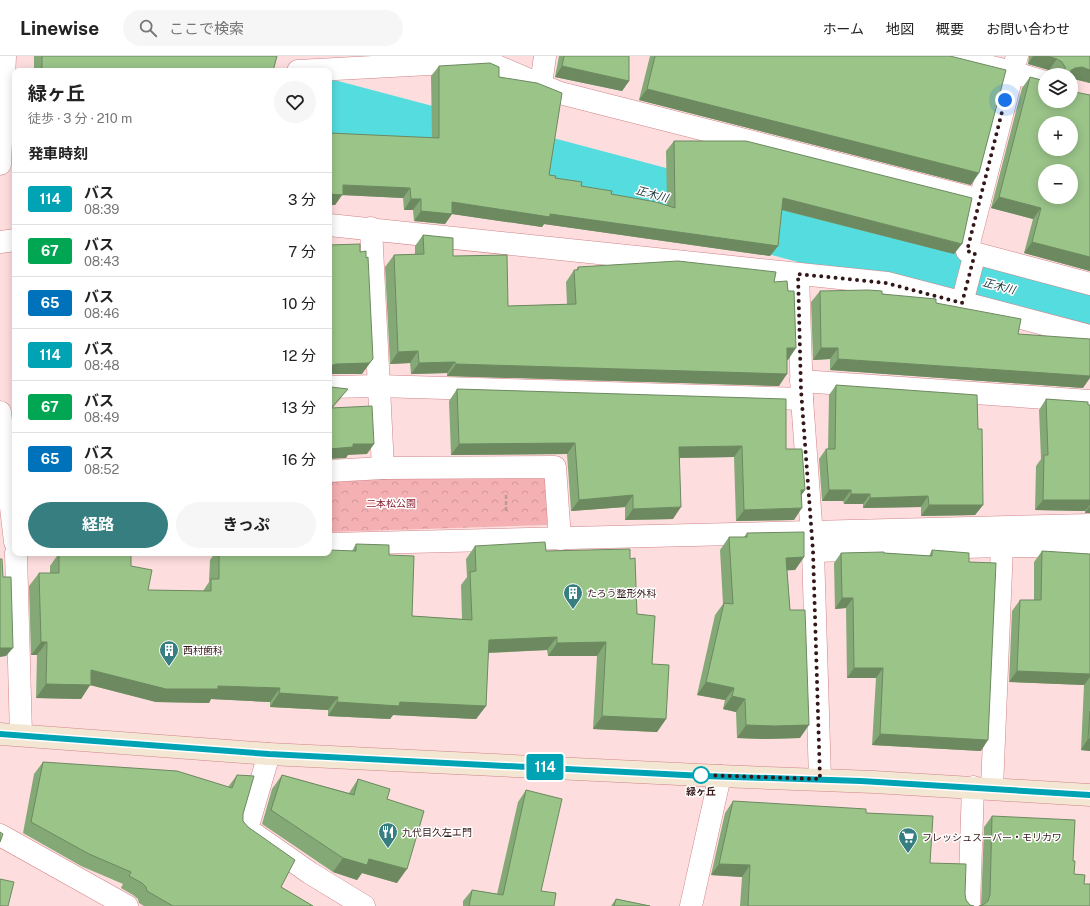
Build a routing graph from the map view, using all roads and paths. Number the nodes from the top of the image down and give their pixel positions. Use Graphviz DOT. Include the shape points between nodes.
graph roads {
  1 [pos="5,56"];
  2 [pos="545,56"];
  3 [pos="947,56"];
  4 [pos="1014,64"];
  5 [pos="332,69"];
  6 [pos="1038,78"];
  7 [pos="541,85"];
  8 [pos="2,91"];
  9 [pos="8,127"];
  10 [pos="0,164"];
  11 [pos="980,200"];
  12 [pos="332,224"];
  13 [pos="371,228"];
  14 [pos="12,240"];
  15 [pos="0,242"];
  16 [pos="974,258"];
  17 [pos="798,274"];
  18 [pos="1090,284"];
  19 [pos="964,298"];
  20 [pos="1090,336"];
  21 [pos="379,386"];
  22 [pos="332,387"];
  23 [pos="801,390"];
  24 [pos="1090,401"];
  25 [pos="12,403"];
  26 [pos="0,404"];
  27 [pos="0,412"];
  28 [pos="383,468"];
  29 [pos="332,471"];
  30 [pos="506,495"];
  31 [pos="12,516"];
  32 [pos="1090,525"];
  33 [pos="560,539"];
  34 [pos="508,541"];
  35 [pos="812,541"];
  36 [pos="332,544"];
  37 [pos="1002,546"];
  38 [pos="1090,546"];
  39 [pos="12,547"];
  40 [pos="0,549"];
  41 [pos="16,556"];
  42 [pos="10,735"];
  43 [pos="269,754"];
  44 [pos="720,776"];
  45 [pos="820,779"];
  46 [pos="982,788"];
  47 [pos="1090,795"];
  48 [pos="0,835"];
  49 [pos="127,906"];
  50 [pos="364,906"];
  51 [pos="691,906"];
  52 [pos="968,906"];
  1 -- 8 [label="street"];
  2 -- 7 [label="street"];
  3 -- 4 [label="street"];
  4 -- 6 [label="street"];
  4 -- 11 [label="street"];
  5 -- 7 [label="street" via="485,61"];
  7 -- 11 [label="street" via="560,93"];
  8 -- 9 [label="street"];
  9 -- 10 [label="street"];
  11 -- 16 [label="street" via="967,251"];
  12 -- 13 [label="street"];
  13 -- 17 [label="street"];
  13 -- 21 [label="street"];
  14 -- 15 [label="street"];
  16 -- 18 [label="street"];
  16 -- 19 [label="street"];
  17 -- 19 [label="street" via="886,283"];
  17 -- 23 [label="street"];
  19 -- 20 [label="street"];
  21 -- 22 [label="street"];
  21 -- 23 [label="street"];
  21 -- 28 [label="street"];
  23 -- 24 [label="street"];
  23 -- 35 [label="street"];
  25 -- 26 [label="street"];
  27 -- 31 [label="street"];
  28 -- 29 [label="street"];
  28 -- 33 [label="street" via="555,467"];
  30 -- 34 [label="path"];
  32 -- 35 [label="street"];
  33 -- 34 [label="street"];
  33 -- 35 [label="street"];
  34 -- 36 [label="street"];
  35 -- 37 [label="street"];
  35 -- 45 [label="street"];
  37 -- 38 [label="street"];
  37 -- 46 [label="street"];
  39 -- 40 [label="street"];
  41 -- 42 [label="street"];
  42 -- 43 [label="street"];
  43 -- 44 [label="street"];
  43 -- 50 [label="street" via="246,829"];
  44 -- 45 [label="street"];
  44 -- 51 [label="street"];
  45 -- 46 [label="street"];
  46 -- 47 [label="street"];
  46 -- 52 [label="street"];
  48 -- 49 [label="street"];
}
